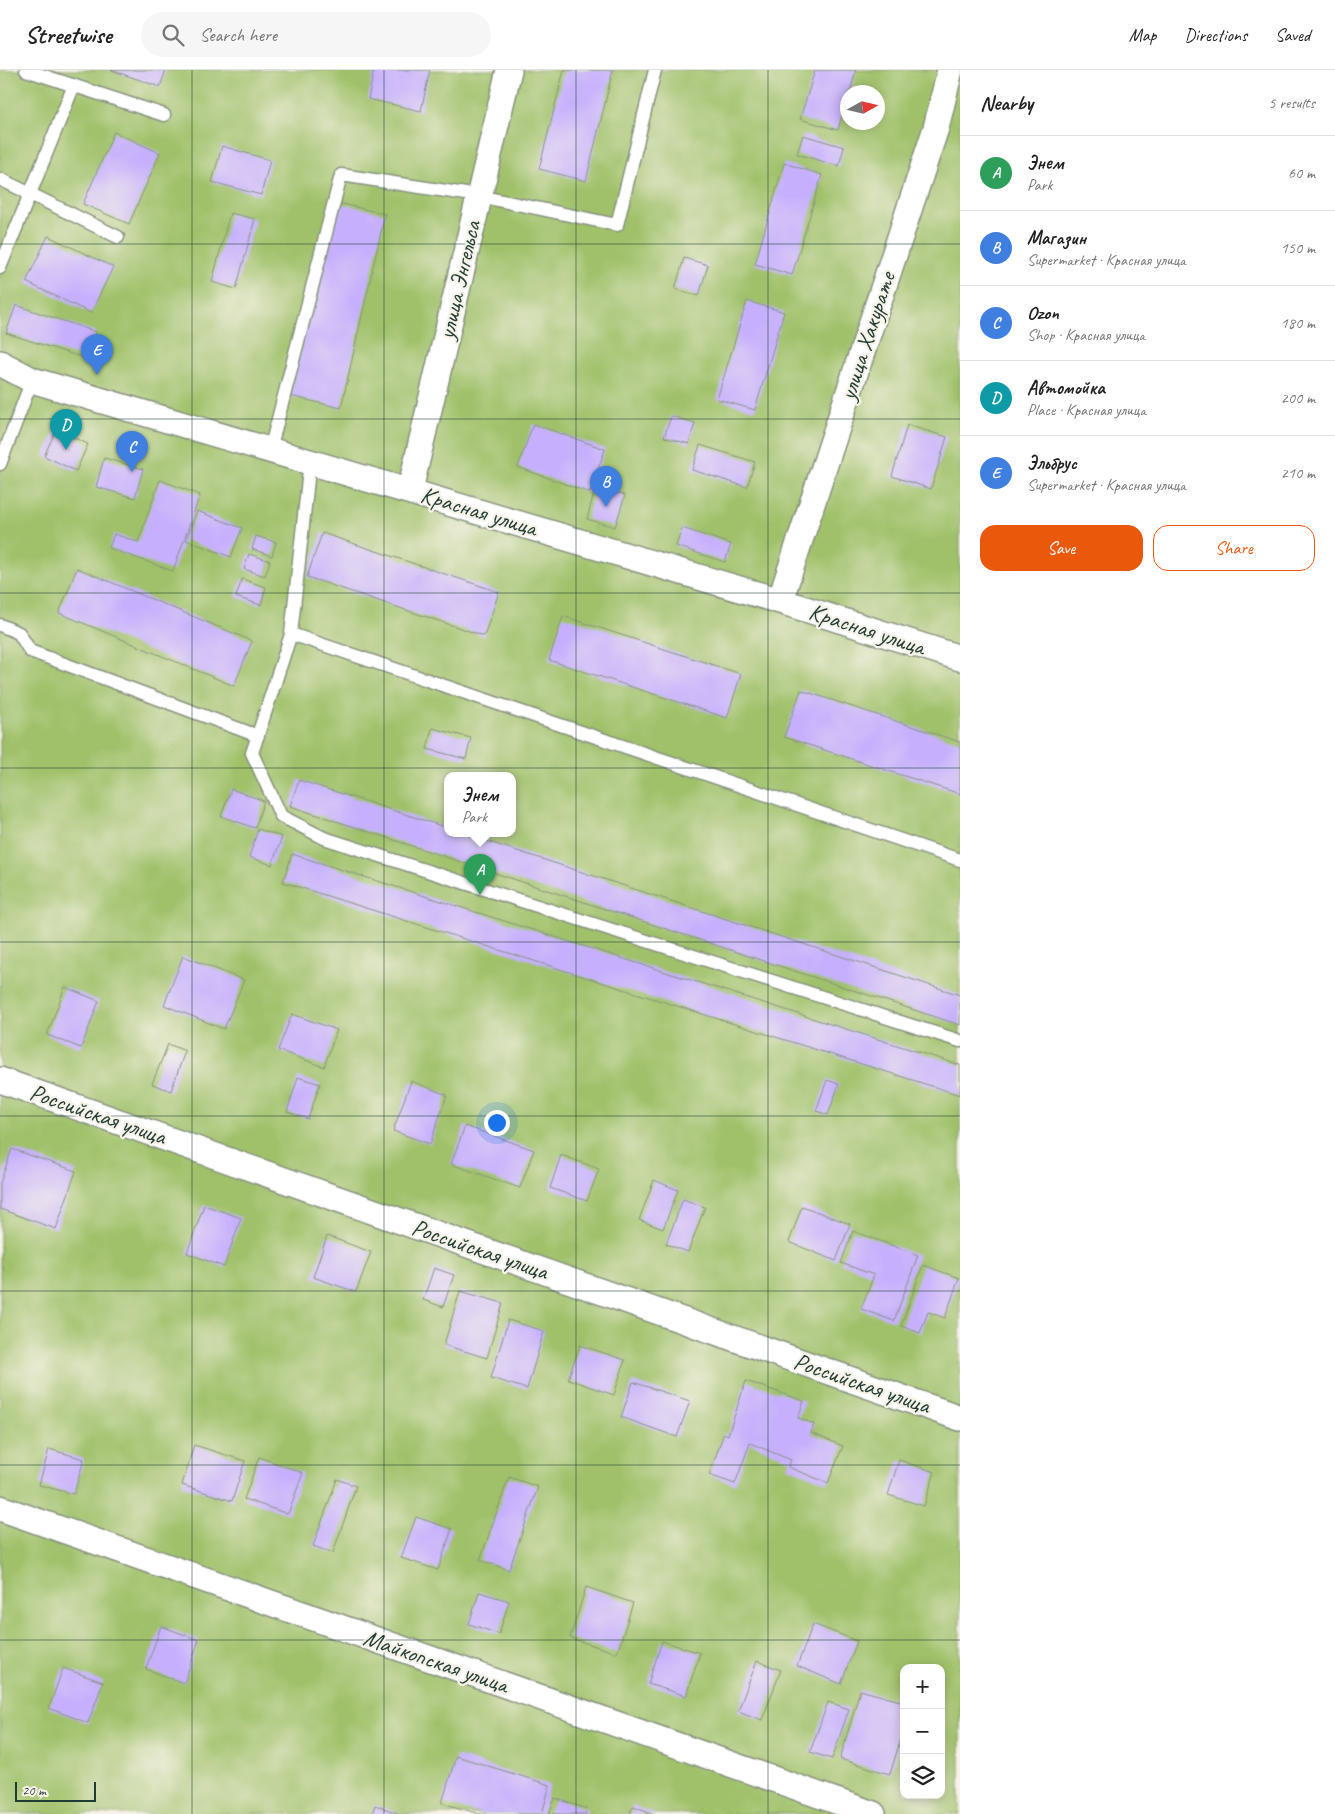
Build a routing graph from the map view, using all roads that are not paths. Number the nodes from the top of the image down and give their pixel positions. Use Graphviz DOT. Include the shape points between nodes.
graph roads {
  1 [pos="26,70"];
  2 [pos="508,70"];
  3 [pos="655,70"];
  4 [pos="950,70"];
  5 [pos="74,85"];
  6 [pos="164,115"];
  7 [pos="0,179"];
  8 [pos="30,193"];
  9 [pos="479,196"];
  10 [pos="118,237"];
  11 [pos="0,268"];
  12 [pos="0,363"];
  13 [pos="32,380"];
  14 [pos="270,450"];
  15 [pos="310,461"];
  16 [pos="0,464"];
  17 [pos="410,490"];
  18 [pos="780,601"];
  19 [pos="0,625"];
  20 [pos="291,634"];
  21 [pos="960,658"];
  22 [pos="258,736"];
  23 [pos="960,860"];
  24 [pos="960,1041"];
  25 [pos="0,1080"];
  26 [pos="960,1418"];
  27 [pos="0,1508"];
  28 [pos="873,1814"];
  1 -- 5 [label="lane"];
  2 -- 9 [label="street, улица Энгельса"];
  3 -- 9 [label="lane" via="617,225"];
  4 -- 18 [label="street, улица Хакурате" via="936,128"];
  5 -- 6 [label="lane"];
  5 -- 8 [label="lane"];
  7 -- 8 [label="lane"];
  8 -- 10 [label="lane"];
  8 -- 11 [label="lane"];
  9 -- 14 [label="lane" via="341,175"];
  9 -- 17 [label="street, улица Энгельса"];
  12 -- 13 [label="street, Красная улица"];
  13 -- 14 [label="street, Красная улица"];
  13 -- 16 [label="lane"];
  14 -- 15 [label="street, Красная улица"];
  15 -- 17 [label="street, Красная улица"];
  15 -- 20 [label="lane"];
  17 -- 18 [label="street, Красная улица"];
  18 -- 21 [label="street, Красная улица"];
  19 -- 22 [label="lane" via="19,633 30,651"];
  20 -- 22 [label="lane"];
  20 -- 23 [label="lane"];
  22 -- 24 [label="lane" via="252,753 281,816 324,838"];
  25 -- 26 [label="street, Российская улица"];
  27 -- 28 [label="street, Майкопская улица"];
}
